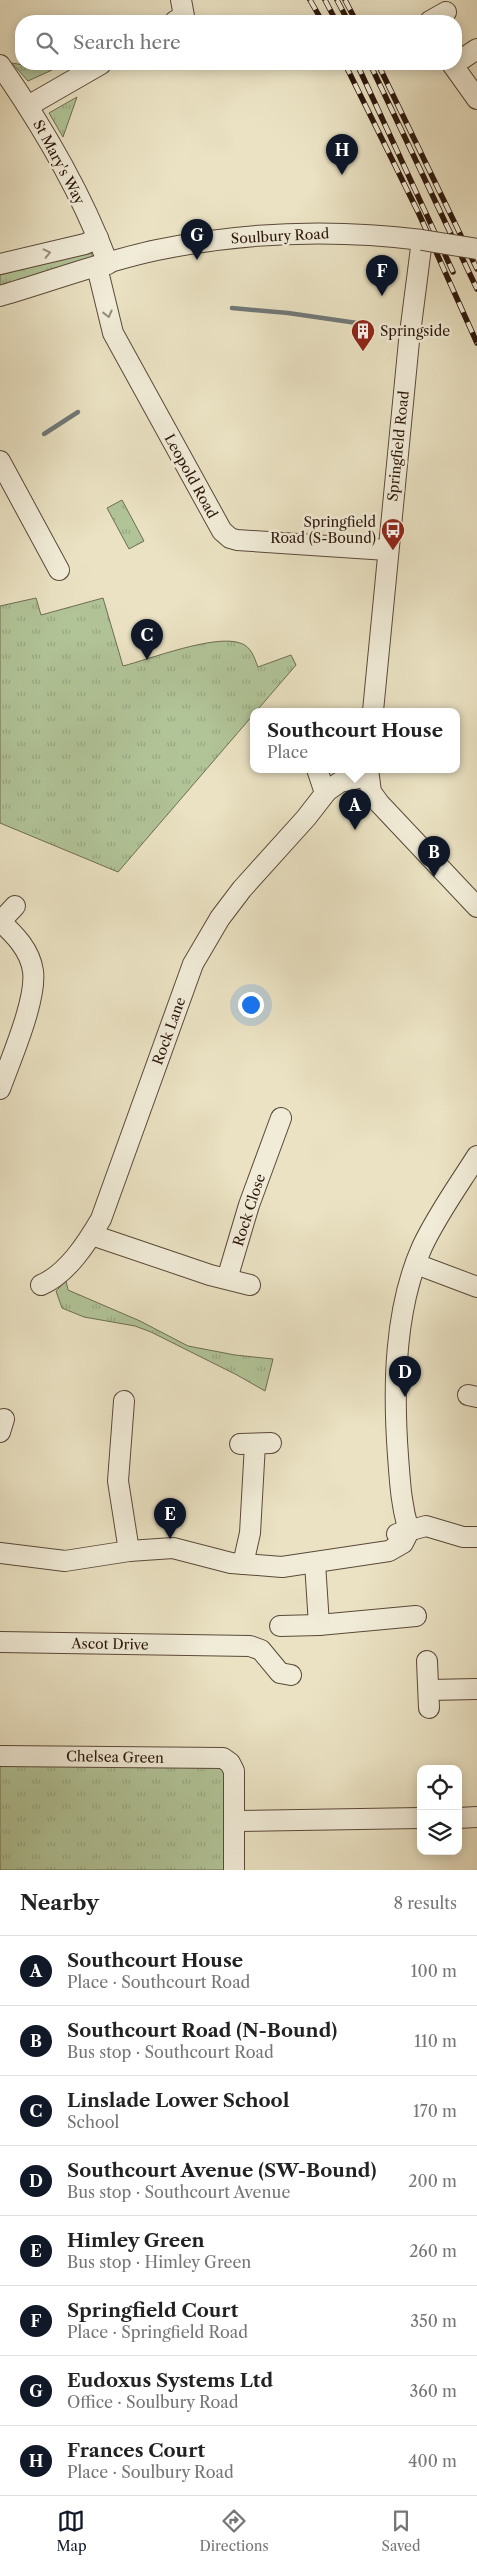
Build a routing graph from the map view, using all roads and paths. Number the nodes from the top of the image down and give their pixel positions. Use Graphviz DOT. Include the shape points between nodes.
graph roads {
  1 [pos="477,49"];
  2 [pos="462,59"];
  3 [pos="0,65"];
  4 [pos="91,70"];
  5 [pos="458,70"];
  6 [pos="477,99"];
  7 [pos="28,106"];
  8 [pos="98,238"];
  9 [pos="418,240"];
  10 [pos="477,248"];
  11 [pos="0,264"];
  12 [pos="102,265"];
  13 [pos="0,296"];
  14 [pos="2,471"];
  15 [pos="387,550"];
  16 [pos="59,570"];
  17 [pos="373,708"];
  18 [pos="318,773"];
  19 [pos="365,773"];
  20 [pos="368,773"];
  21 [pos="327,791"];
  22 [pos="15,906"];
  23 [pos="477,907"];
  24 [pos="0,921"];
  25 [pos="5,1057"];
  26 [pos="0,1089"];
  27 [pos="281,1118"];
  28 [pos="477,1156"];
  29 [pos="92,1235"];
  30 [pos="416,1264"];
  31 [pos="227,1279"];
  32 [pos="41,1285"];
  33 [pos="250,1285"];
  34 [pos="477,1287"];
  35 [pos="123,1401"];
  36 [pos="255,1444"];
  37 [pos="409,1531"];
  38 [pos="470,1537"];
  39 [pos="129,1551"];
  40 [pos="0,1554"];
  41 [pos="315,1563"];
  42 [pos="244,1564"];
  43 [pos="416,1616"];
  44 [pos="319,1625"];
  45 [pos="280,1626"];
  46 [pos="0,1642"];
  47 [pos="427,1661"];
  48 [pos="291,1675"];
  49 [pos="477,1689"];
  50 [pos="0,1756"];
  51 [pos="477,1817"];
  52 [pos="417,1818"];
  53 [pos="462,1818"];
  54 [pos="234,1821"];
  55 [pos="234,1870"];
  1 -- 2 [label="street"];
  3 -- 7 [label="street, St Mary's Way"];
  4 -- 7 [label="street"];
  5 -- 6 [label="street"];
  7 -- 8 [label="street, St Mary's Way" via="51,143"];
  11 -- 8 [label="street, one-way"];
  8 -- 12 [label="street, St Mary's Way"];
  9 -- 10 [label="street, Soulbury Road, bridge"];
  9 -- 12 [label="street, Soulbury Road" via="334,234 230,238 156,250"];
  9 -- 15 [label="street, Springfield Road"];
  12 -- 13 [label="street, Soulbury Road"];
  12 -- 15 [label="street, Leopold Road, one-way" via="113,333 222,531 237,540"];
  14 -- 16 [label="street" via="37,548"];
  15 -- 17 [label="street, Springfield Road"];
  18 -- 21 [label="street"];
  19 -- 21 [label="street, Rock Lane" via="340,782"];
  20 -- 23 [label="street" via="371,792"];
  21 -- 29 [label="street, Rock Lane" via="242,889 220,918 193,964 112,1190"];
  22 -- 24 [label="street"];
  24 -- 25 [label="street" via="24,946 33,971 29,1003"];
  25 -- 26 [label="street"];
  27 -- 31 [label="street, Rock Close" via="279,1144 249,1205"];
  28 -- 30 [label="street" via="443,1208"];
  29 -- 31 [label="street"];
  29 -- 32 [label="street, Rock Lane" via="54,1278"];
  30 -- 34 [label="street"];
  30 -- 37 [label="street" via="401,1327 395,1402 400,1496"];
  31 -- 33 [label="street"];
  35 -- 39 [label="street" via="118,1481"];
  36 -- 42 [label="street" via="250,1533"];
  37 -- 38 [label="street" via="423,1539 442,1542"];
  37 -- 41 [label="street" via="394,1535 371,1552"];
  39 -- 40 [label="street" via="65,1561"];
  39 -- 42 [label="street" via="173,1548"];
  41 -- 42 [label="street" via="282,1567"];
  41 -- 44 [label="street"];
  43 -- 44 [label="street"];
  44 -- 45 [label="street"];
  46 -- 48 [label="street, Ascot Drive" via="221,1653 250,1646 261,1650 280,1673"];
  47 -- 49 [label="street" via="429,1699"];
  50 -- 54 [label="street, Chelsea Green" via="234,1757"];
  51 -- 53 [label="street"];
  52 -- 54 [label="street"];
  54 -- 55 [label="street, Chelsea Green"];
}
